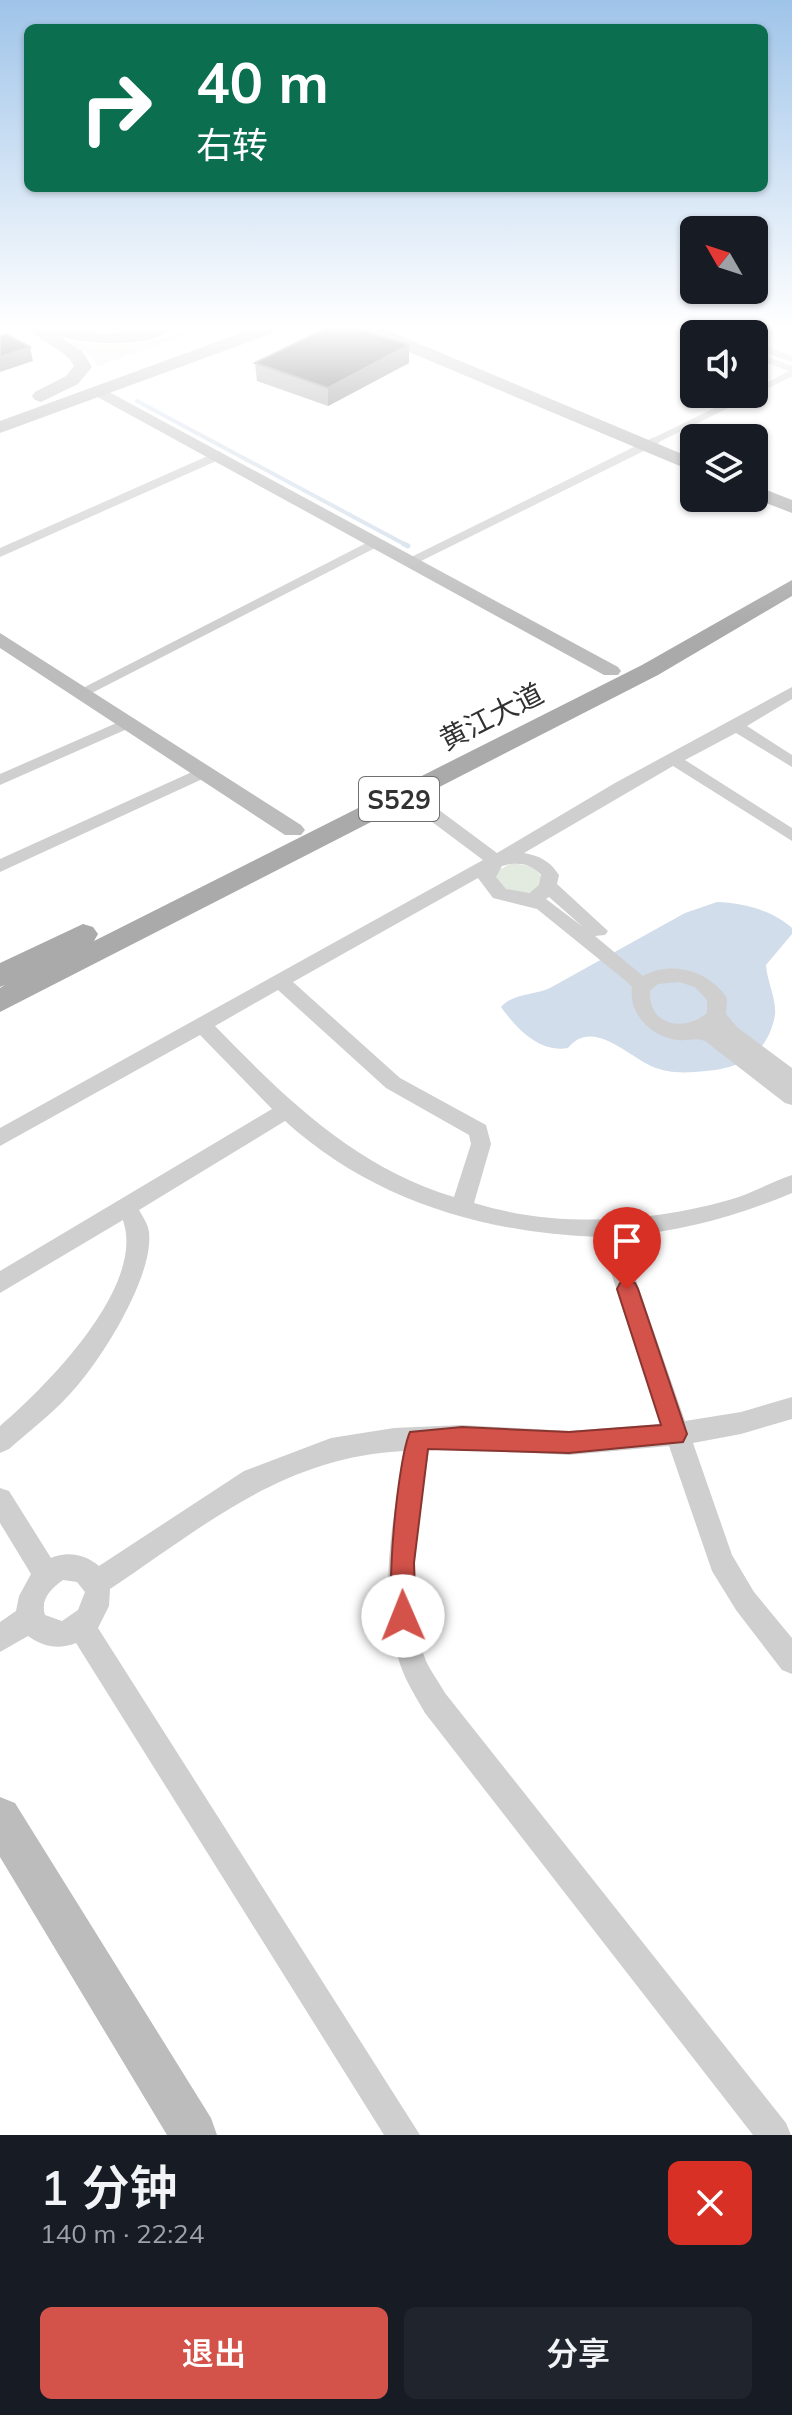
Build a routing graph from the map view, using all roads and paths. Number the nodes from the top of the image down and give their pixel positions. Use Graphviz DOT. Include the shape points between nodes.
graph roads {
  1 [pos="169,429"];
  2 [pos="615,429"];
  3 [pos="617,429"];
  4 [pos="679,429"];
  5 [pos="650,443"];
  6 [pos="680,453"];
  7 [pos="219,455"];
  8 [pos="680,459"];
  9 [pos="768,489"];
  10 [pos="768,497"];
  11 [pos="792,499"];
  12 [pos="792,507"];
  13 [pos="376,542"];
  14 [pos="0,553"];
  15 [pos="410,561"];
  16 [pos="792,566"];
  17 [pos="792,587"];
  18 [pos="0,639"];
  19 [pos="611,671"];
  20 [pos="792,692"];
  21 [pos="81,693"];
  22 [pos="128,723"];
  23 [pos="736,726"];
  24 [pos="673,759"];
  25 [pos="792,762"];
  26 [pos="203,772"];
  27 [pos="0,780"];
  28 [pos="398,789"];
  29 [pos="293,830"];
  30 [pos="792,836"];
  31 [pos="497,862"];
  32 [pos="0,866"];
  33 [pos="549,887"];
  34 [pos="531,899"];
  35 [pos="597,939"];
  36 [pos="0,976"];
  37 [pos="660,976"];
  38 [pos="280,981"];
  39 [pos="642,987"];
  40 [pos="0,1001"];
  41 [pos="716,1016"];
  42 [pos="202,1025"];
  43 [pos="697,1030"];
  44 [pos="753,1059"];
  45 [pos="792,1079"];
  46 [pos="792,1097"];
  47 [pos="286,1110"];
  48 [pos="0,1138"];
  49 [pos="792,1184"];
  50 [pos="126,1207"];
  51 [pos="461,1209"];
  52 [pos="608,1231"];
  53 [pos="0,1283"];
  54 [pos="0,1293"];
  55 [pos="0,1300"];
  56 [pos="792,1408"];
  57 [pos="675,1434"];
  58 [pos="418,1439"];
  59 [pos="0,1441"];
  60 [pos="0,1500"];
  61 [pos="46,1574"];
  62 [pos="96,1583"];
  63 [pos="32,1617"];
  64 [pos="81,1626"];
  65 [pos="0,1638"];
  66 [pos="792,1660"];
  67 [pos="0,1818"];
  68 [pos="194,2135"];
  69 [pos="403,2135"];
  70 [pos="774,2135"];
  1 -- 7 [label="street"];
  2 -- 5 [label="main road"];
  3 -- 5 [label="main road"];
  4 -- 5 [label="lane"];
  5 -- 6 [label="main road"];
  5 -- 8 [label="main road"];
  5 -- 15 [label="street"];
  7 -- 13 [label="street"];
  7 -- 14 [label="street"];
  9 -- 11 [label="main road"];
  10 -- 12 [label="main road"];
  13 -- 15 [label="street"];
  13 -- 21 [label="street"];
  15 -- 19 [label="street"];
  16 -- 19 [label="main road, 黄江大道 / S529"];
  17 -- 28 [label="main road, 黄江大道 / S529" via="650,670"];
  18 -- 21 [label="street"];
  19 -- 28 [label="main road, 黄江大道 / S529"];
  20 -- 23 [label="street"];
  21 -- 22 [label="street"];
  22 -- 26 [label="street"];
  22 -- 27 [label="street"];
  23 -- 24 [label="street"];
  23 -- 25 [label="street"];
  24 -- 30 [label="street"];
  24 -- 31 [label="street"];
  26 -- 29 [label="street"];
  26 -- 32 [label="street"];
  28 -- 29 [label="main road, 黄江大道 / S529"];
  28 -- 31 [label="street"];
  28 -- 40 [label="main road, 黄江大道 / S529"];
  29 -- 36 [label="main road, 黄江大道 / S529"];
  31 -- 33 [label="street" via="521,857 537,862 548,871"];
  31 -- 34 [label="street" via="487,877 491,889 510,899"];
  31 -- 38 [label="street"];
  33 -- 34 [label="street"];
  33 -- 35 [label="street"];
  34 -- 35 [label="street"];
  35 -- 37 [label="street"];
  35 -- 39 [label="street"];
  37 -- 39 [label="street"];
  37 -- 41 [label="street" via="679,975 703,983 717,998"];
  38 -- 42 [label="street"];
  38 -- 51 [label="street" via="393,1083 479,1131 481,1144"];
  39 -- 43 [label="street" via="639,1004 651,1021 675,1031"];
  41 -- 43 [label="street"];
  41 -- 44 [label="street"];
  42 -- 47 [label="street"];
  42 -- 48 [label="street"];
  43 -- 44 [label="street"];
  44 -- 45 [label="street"];
  44 -- 46 [label="street"];
  47 -- 50 [label="street"];
  47 -- 51 [label="street" via="341,1153 404,1187"];
  49 -- 52 [label="street" via="720,1215"];
  50 -- 53 [label="street"];
  50 -- 59 [label="street" via="138,1239 105,1328 70,1377"];
  51 -- 52 [label="street" via="489,1218"];
  52 -- 57 [label="street"];
  54 -- 55 [label="street"];
  56 -- 57 [label="street"];
  57 -- 58 [label="street" via="569,1443"];
  57 -- 66 [label="street" via="721,1562"];
  58 -- 62 [label="street" via="331,1450 253,1479"];
  58 -- 70 [label="street" via="402,1563 403,1616 414,1664 435,1703"];
  60 -- 61 [label="street"];
  61 -- 62 [label="street" via="75,1566"];
  61 -- 63 [label="street" via="32,1593"];
  62 -- 64 [label="street" via="97,1605"];
  63 -- 64 [label="street" via="52,1634"];
  63 -- 65 [label="street"];
  64 -- 69 [label="street"];
  67 -- 68 [label="street"];
}
